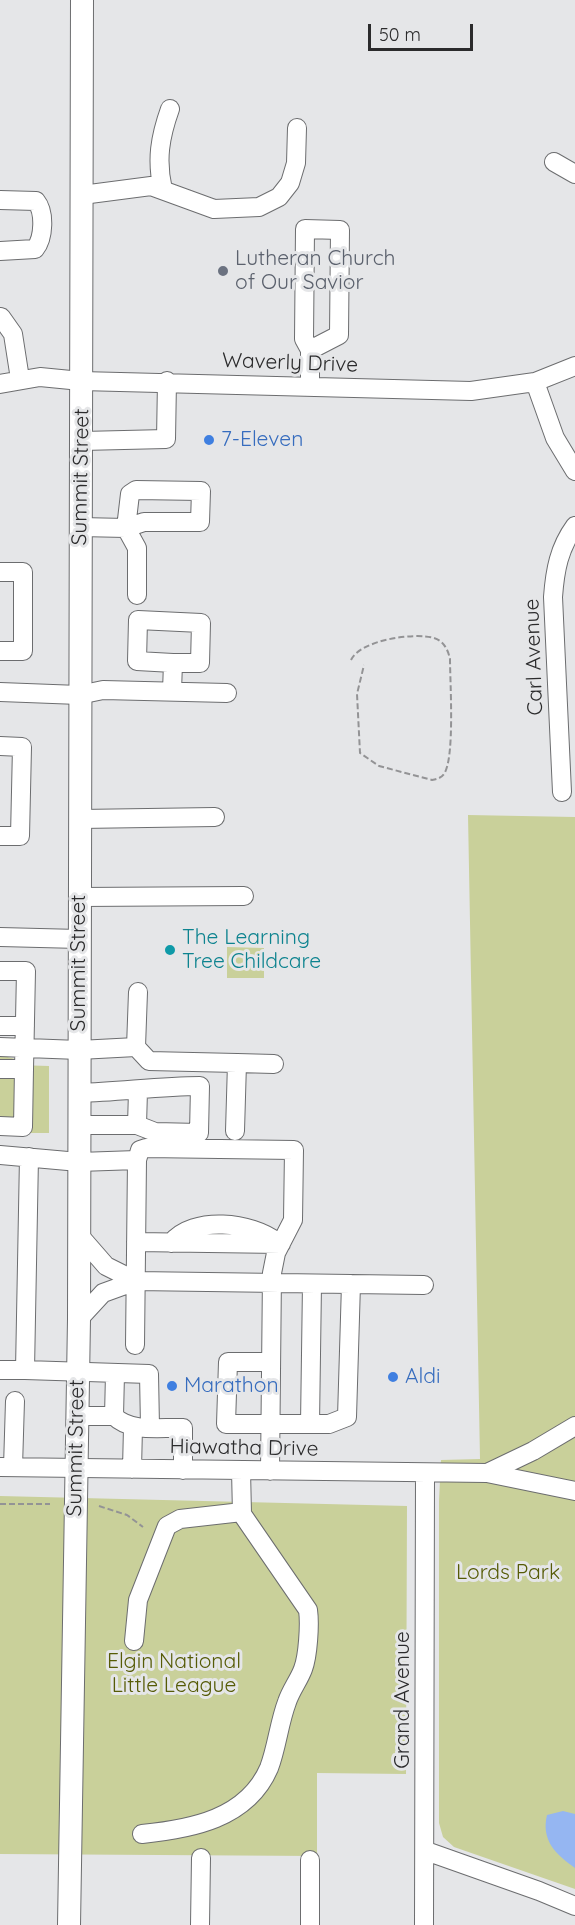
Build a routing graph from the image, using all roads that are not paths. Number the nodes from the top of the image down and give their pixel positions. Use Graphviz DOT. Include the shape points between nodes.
graph roads {
  1 [pos="82,0"];
  2 [pos="171,109"];
  3 [pos="297,128"];
  4 [pos="554,162"];
  5 [pos="575,174"];
  6 [pos="163,190"];
  7 [pos="82,195"];
  8 [pos="0,200"];
  9 [pos="0,251"];
  10 [pos="1,317"];
  11 [pos="310,350"];
  12 [pos="575,366"];
  13 [pos="20,379"];
  14 [pos="81,381"];
  15 [pos="167,381"];
  16 [pos="535,382"];
  17 [pos="0,384"];
  18 [pos="310,387"];
  19 [pos="82,441"];
  20 [pos="575,471"];
  21 [pos="575,526"];
  22 [pos="80,527"];
  23 [pos="126,528"];
  24 [pos="0,573"];
  25 [pos="137,596"];
  26 [pos="0,651"];
  27 [pos="173,663"];
  28 [pos="172,691"];
  29 [pos="0,692"];
  30 [pos="226,693"];
  31 [pos="79,695"];
  32 [pos="0,746"];
  33 [pos="562,792"];
  34 [pos="215,817"];
  35 [pos="80,819"];
  36 [pos="0,836"];
  37 [pos="244,896"];
  38 [pos="79,897"];
  39 [pos="0,938"];
  40 [pos="79,939"];
  41 [pos="0,971"];
  42 [pos="138,992"];
  43 [pos="0,1026"];
  44 [pos="25,1026"];
  45 [pos="0,1047"];
  46 [pos="25,1047"];
  47 [pos="136,1047"];
  48 [pos="79,1050"];
  49 [pos="237,1064"];
  50 [pos="274,1065"];
  51 [pos="0,1069"];
  52 [pos="24,1069"];
  53 [pos="138,1091"];
  54 [pos="79,1093"];
  55 [pos="4,1124"];
  56 [pos="79,1125"];
  57 [pos="137,1125"];
  58 [pos="235,1131"];
  59 [pos="0,1155"];
  60 [pos="29,1157"];
  61 [pos="137,1160"];
  62 [pos="79,1162"];
  63 [pos="79,1235"];
  64 [pos="136,1242"];
  65 [pos="280,1244"];
  66 [pos="136,1281"];
  67 [pos="272,1283"];
  68 [pos="312,1284"];
  69 [pos="351,1284"];
  70 [pos="424,1285"];
  71 [pos="78,1319"];
  72 [pos="135,1345"];
  73 [pos="271,1362"];
  74 [pos="0,1370"];
  75 [pos="25,1370"];
  76 [pos="77,1371"];
  77 [pos="115,1374"];
  78 [pos="15,1401"];
  79 [pos="77,1416"];
  80 [pos="114,1416"];
  81 [pos="270,1425"];
  82 [pos="310,1425"];
  83 [pos="575,1426"];
  84 [pos="141,1427"];
  85 [pos="7,1467"];
  86 [pos="76,1467"];
  87 [pos="132,1469"];
  88 [pos="183,1470"];
  89 [pos="241,1470"];
  90 [pos="270,1471"];
  91 [pos="487,1473"];
  92 [pos="425,1474"];
  93 [pos="575,1491"];
  94 [pos="242,1512"];
  95 [pos="134,1641"];
  96 [pos="142,1834"];
  97 [pos="426,1851"];
  98 [pos="201,1858"];
  99 [pos="310,1860"];
  100 [pos="575,1906"];
  101 [pos="69,1925"];
  102 [pos="200,1925"];
  103 [pos="310,1925"];
  104 [pos="424,1925"];
  1 -- 7 [label="main road, Summit Street"];
  2 -- 6 [label="street" via="159,151"];
  3 -- 6 [label="street" via="296,163 290,183 279,197 260,207 214,209"];
  4 -- 5 [label="street"];
  6 -- 7 [label="street" via="152,186"];
  7 -- 14 [label="main road, Summit Street"];
  8 -- 9 [label="street" via="30,200 41,209 38,246 32,251"];
  10 -- 13 [label="street" via="13,334"];
  11 -- 11 [label="street" via="339,335 340,230 305,229 304,339"];
  11 -- 18 [label="street"];
  12 -- 16 [label="street, Waverly Drive"];
  13 -- 14 [label="street, Waverly Drive"];
  13 -- 17 [label="street, Waverly Drive"];
  14 -- 15 [label="street, Waverly Drive"];
  14 -- 19 [label="main road, Summit Street"];
  15 -- 18 [label="street, Waverly Drive"];
  15 -- 19 [label="street" via="166,439"];
  16 -- 18 [label="street, Waverly Drive" via="471,391"];
  16 -- 20 [label="street" via="555,438"];
  19 -- 22 [label="main road, Summit Street"];
  21 -- 33 [label="street, Carl Avenue" via="555,570 553,597"];
  22 -- 23 [label="street"];
  22 -- 31 [label="main road, Summit Street"];
  23 -- 23 [label="street" via="144,522 200,522 201,491 136,490 128,498"];
  23 -- 25 [label="street" via="137,548"];
  24 -- 26 [label="street" via="23,573 22,651"];
  27 -- 28 [label="street"];
  28 -- 30 [label="street"];
  28 -- 31 [label="street" via="103,690"];
  29 -- 31 [label="street"];
  31 -- 35 [label="main road, Summit Street"];
  32 -- 36 [label="street" via="22,747 21,836"];
  34 -- 35 [label="street"];
  35 -- 38 [label="main road, Summit Street"];
  37 -- 38 [label="street"];
  38 -- 40 [label="main road, Summit Street"];
  39 -- 40 [label="street"];
  40 -- 48 [label="main road, Summit Street"];
  41 -- 44 [label="street" via="26,971"];
  42 -- 47 [label="street"];
  43 -- 44 [label="street"];
  44 -- 46 [label="street"];
  45 -- 46 [label="street"];
  46 -- 48 [label="street"];
  46 -- 52 [label="street"];
  47 -- 48 [label="street"];
  47 -- 49 [label="street" via="149,1061"];
  48 -- 54 [label="main road, Summit Street"];
  49 -- 50 [label="street"];
  49 -- 58 [label="street"];
  51 -- 52 [label="street"];
  52 -- 55 [label="street" via="23,1127"];
  53 -- 54 [label="street"];
  53 -- 57 [label="street"];
  53 -- 57 [label="street" via="155,1086 200,1086 199,1132 155,1132"];
  54 -- 56 [label="main road, Summit Street"];
  56 -- 57 [label="street"];
  56 -- 62 [label="main road, Summit Street"];
  59 -- 60 [label="street"];
  60 -- 62 [label="street"];
  60 -- 75 [label="street"];
  61 -- 62 [label="street"];
  61 -- 64 [label="street"];
  61 -- 65 [label="street" via="140,1150 146,1148 294,1150 293,1220"];
  62 -- 63 [label="main road, Summit Street"];
  63 -- 66 [label="street" via="106,1266"];
  63 -- 71 [label="main road, Summit Street"];
  64 -- 65 [label="street" via="171,1243 187,1230 220,1226 249,1228"];
  64 -- 66 [label="street"];
  65 -- 67 [label="street" via="274,1258"];
  66 -- 67 [label="street"];
  66 -- 71 [label="street" via="103,1293"];
  66 -- 72 [label="street"];
  67 -- 68 [label="street"];
  67 -- 73 [label="street"];
  68 -- 69 [label="street"];
  68 -- 82 [label="street"];
  69 -- 70 [label="street"];
  69 -- 82 [label="street" via="349,1415 334,1424"];
  71 -- 76 [label="main road, Summit Street"];
  73 -- 81 [label="street"];
  73 -- 81 [label="street" via="228,1362 226,1424"];
  74 -- 75 [label="street"];
  75 -- 76 [label="street"];
  76 -- 77 [label="street"];
  76 -- 79 [label="main road, Summit Street"];
  77 -- 80 [label="street"];
  77 -- 84 [label="street" via="149,1374"];
  78 -- 85 [label="street"];
  79 -- 80 [label="street"];
  79 -- 86 [label="main road, Summit Street"];
  80 -- 84 [label="street" via="122,1423"];
  81 -- 82 [label="street"];
  81 -- 90 [label="street"];
  83 -- 91 [label="street, Hiawatha Drive"];
  84 -- 87 [label="street"];
  84 -- 88 [label="street" via="183,1428"];
  85 -- 86 [label="street, Hiawatha Drive"];
  86 -- 87 [label="street, Hiawatha Drive"];
  86 -- 101 [label="main road, Summit Street"];
  87 -- 88 [label="street, Hiawatha Drive"];
  88 -- 89 [label="street, Hiawatha Drive"];
  89 -- 90 [label="street, Hiawatha Drive"];
  89 -- 94 [label="street"];
  90 -- 92 [label="street, Hiawatha Drive"];
  91 -- 92 [label="street, Hiawatha Drive"];
  91 -- 93 [label="street, Hiawatha Drive"];
  92 -- 97 [label="street, Grand Avenue"];
  94 -- 95 [label="street" via="169,1524 138,1600"];
  94 -- 96 [label="street" via="307,1607 309,1626 303,1669 283,1712 268,1768 251,1793 232,1810 207,1823"];
  97 -- 100 [label="street"];
  97 -- 104 [label="street, Grand Avenue"];
  98 -- 102 [label="street"];
  99 -- 103 [label="street"];
}
